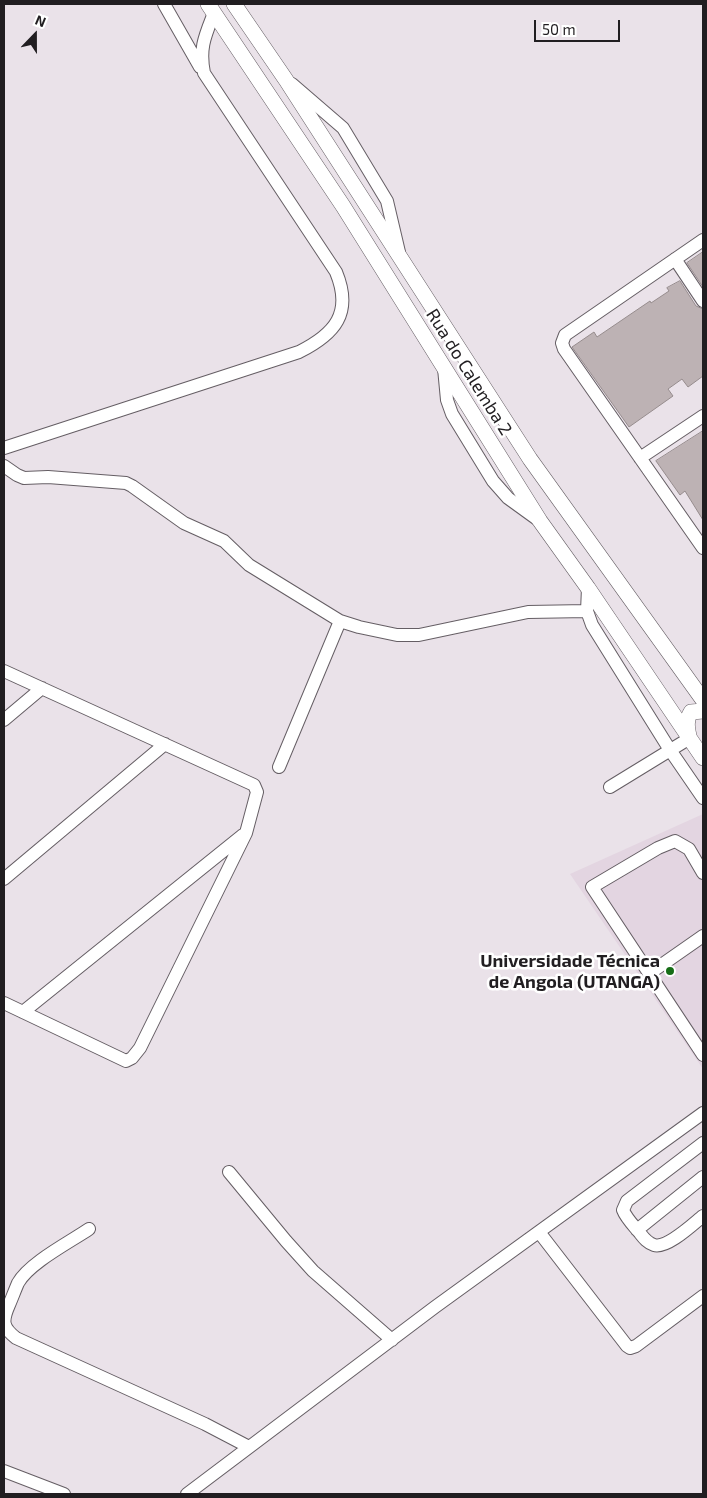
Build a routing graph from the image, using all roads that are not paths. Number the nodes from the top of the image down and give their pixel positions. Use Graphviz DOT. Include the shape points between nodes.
graph roads {
  1 [pos="164,4"];
  2 [pos="234,4"];
  3 [pos="211,8"];
  4 [pos="204,73"];
  5 [pos="286,80"];
  6 [pos="703,240"];
  7 [pos="401,259"];
  8 [pos="676,259"];
  9 [pos="703,301"];
  10 [pos="703,416"];
  11 [pos="4,448"];
  12 [pos="640,458"];
  13 [pos="4,466"];
  14 [pos="703,548"];
  15 [pos="588,588"];
  16 [pos="587,611"];
  17 [pos="340,621"];
  18 [pos="6,676"];
  19 [pos="42,688"];
  20 [pos="703,700"];
  21 [pos="703,711"];
  22 [pos="4,720"];
  23 [pos="690,738"];
  24 [pos="165,744"];
  25 [pos="670,750"];
  26 [pos="703,758"];
  27 [pos="279,767"];
  28 [pos="610,787"];
  29 [pos="703,798"];
  30 [pos="246,833"];
  31 [pos="703,873"];
  32 [pos="4,879"];
  33 [pos="703,936"];
  34 [pos="650,973"];
  35 [pos="4,1003"];
  36 [pos="23,1012"];
  37 [pos="703,1055"];
  38 [pos="703,1113"];
  39 [pos="703,1142"];
  40 [pos="229,1172"];
  41 [pos="703,1177"];
  42 [pos="703,1216"];
  43 [pos="89,1229"];
  44 [pos="638,1230"];
  45 [pos="539,1232"];
  46 [pos="703,1296"];
  47 [pos="392,1340"];
  48 [pos="249,1447"];
  49 [pos="4,1471"];
  50 [pos="64,1494"];
  51 [pos="187,1494"];
  1 -- 4 [label="street"];
  2 -- 5 [label="main road, Rua do Calemba 2"];
  3 -- 4 [label="street" via="201,58"];
  3 -- 15 [label="main road, Rua do Calemba 2" via="298,136 540,521"];
  4 -- 11 [label="street" via="336,272 344,298 336,324 326,336 299,352"];
  5 -- 7 [label="main road, Rua do Calemba 2"];
  5 -- 7 [label="street" via="343,128 387,201"];
  6 -- 8 [label="street"];
  7 -- 20 [label="main road, Rua do Calemba 2" via="530,459"];
  8 -- 9 [label="street"];
  8 -- 12 [label="street" via="562,338 564,349"];
  10 -- 12 [label="street"];
  12 -- 14 [label="street"];
  13 -- 17 [label="street" via="24,478 48,477 132,486 184,523 220,538 249,565"];
  15 -- 16 [label="street"];
  15 -- 23 [label="main road, Rua do Calemba 2"];
  16 -- 17 [label="street" via="528,612 406,636"];
  16 -- 25 [label="street" via="592,625"];
  17 -- 27 [label="street"];
  18 -- 19 [label="street"];
  19 -- 22 [label="street"];
  19 -- 24 [label="street"];
  21 -- 23 [label="main road" via="692,712 688,718"];
  23 -- 25 [label="street"];
  23 -- 26 [label="main road, Rua do Calemba 2"];
  24 -- 30 [label="street" via="257,788"];
  24 -- 32 [label="street"];
  25 -- 28 [label="street"];
  25 -- 29 [label="street"];
  30 -- 36 [label="street"];
  30 -- 36 [label="street" via="140,1048 132,1058 126,1061"];
  31 -- 34 [label="street" via="689,849 675,841 592,887"];
  33 -- 34 [label="street"];
  34 -- 37 [label="street"];
  35 -- 36 [label="street"];
  38 -- 45 [label="street"];
  39 -- 44 [label="street" via="625,1204 624,1213"];
  40 -- 47 [label="street" via="313,1270"];
  41 -- 44 [label="street"];
  42 -- 44 [label="street" via="662,1246 649,1243"];
  43 -- 48 [label="street" via="40,1262 19,1282 4,1326 25,1342"];
  45 -- 46 [label="street" via="630,1348"];
  45 -- 47 [label="street"];
  47 -- 48 [label="street"];
  48 -- 51 [label="street"];
  49 -- 50 [label="street"];
}
